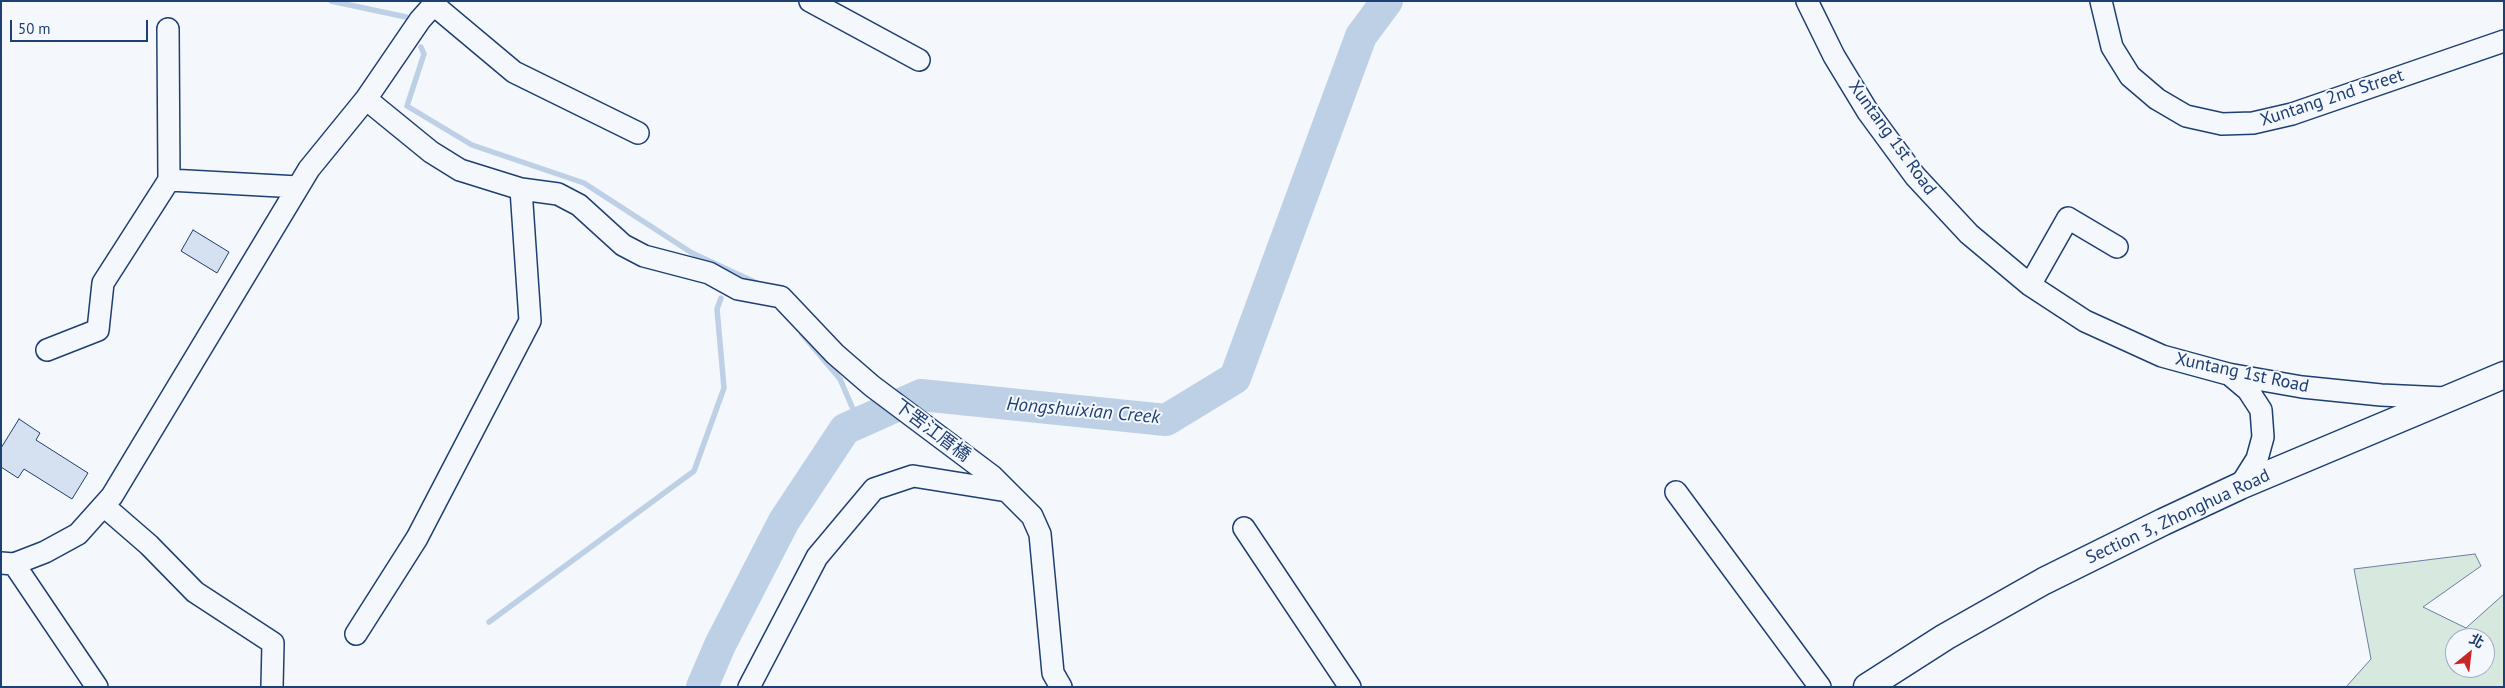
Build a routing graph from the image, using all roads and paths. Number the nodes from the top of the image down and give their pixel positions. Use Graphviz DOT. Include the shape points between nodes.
graph roads {
  1 [pos="810,1"];
  2 [pos="1807,1"];
  3 [pos="2101,1"];
  4 [pos="435,3"];
  5 [pos="168,29"];
  6 [pos="2504,41"];
  7 [pos="919,60"];
  8 [pos="366,99"];
  9 [pos="638,133"];
  10 [pos="169,180"];
  11 [pos="298,187"];
  12 [pos="521,188"];
  13 [pos="2117,247"];
  14 [pos="2030,285"];
  15 [pos="48,350"];
  16 [pos="2228,374"];
  17 [pos="2504,375"];
  18 [pos="2447,398"];
  19 [pos="2240,486"];
  20 [pos="1007,491"];
  21 [pos="1676,492"];
  22 [pos="104,506"];
  23 [pos="1244,528"];
  24 [pos="8,563"];
  25 [pos="356,634"];
  26 [pos="97,687"];
  27 [pos="272,687"];
  28 [pos="749,687"];
  29 [pos="1061,687"];
  30 [pos="1350,687"];
  31 [pos="1820,687"];
  32 [pos="1867,687"];
  1 -- 7 [label="street"];
  2 -- 14 [label="street, Xuntang 1st Road" via="1868,112 1915,176 1970,234"];
  3 -- 6 [label="street, Xuntang 2nd Street" via="2112,47 2130,76 2157,100 2186,116 2222,124 2253,123 2292,114"];
  4 -- 8 [label="street"];
  4 -- 9 [label="street" via="514,72"];
  5 -- 10 [label="street"];
  8 -- 11 [label="street"];
  8 -- 12 [label="street, 下罟江厝橋" via="431,152 460,170"];
  10 -- 11 [label="street"];
  10 -- 15 [label="street" via="103,283 98,330"];
  11 -- 22 [label="street"];
  12 -- 20 [label="street, 下罟江厝橋" via="558,194 579,205 623,245 644,256 710,273 738,289 781,297 835,354 872,386 992,476"];
  12 -- 25 [label="street" via="530,321 417,538"];
  13 -- 14 [label="street" via="2068,218"];
  14 -- 16 [label="street, Xuntang 1st Road" via="2085,321 2162,356"];
  16 -- 18 [label="street, Xuntang 1st Road" via="2302,387"];
  16 -- 19 [label="street" via="2248,390 2261,410 2263,437 2257,459"];
  17 -- 18 [label="main road, Section 3, Zhonghua Road"];
  18 -- 19 [label="main road, Section 3, Zhonghua Road"];
  19 -- 32 [label="main road, Section 3, Zhonghua Road" via="2044,580"];
  20 -- 28 [label="street" via="913,476 874,488 818,558"];
  20 -- 29 [label="street, 下罟江厝橋" via="1032,516 1040,534 1053,673"];
  21 -- 31 [label="street"];
  22 -- 24 [label="street" via="78,534 45,552"];
  22 -- 27 [label="street" via="149,545 195,592 273,643"];
  23 -- 30 [label="street"];
  24 -- 26 [label="street"];
}
